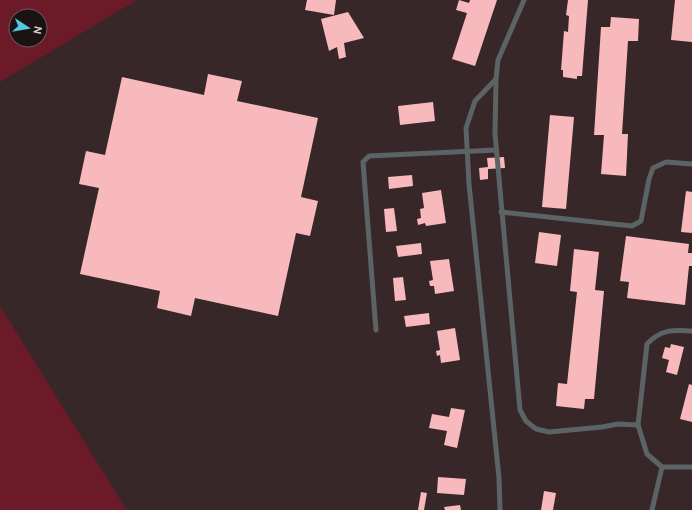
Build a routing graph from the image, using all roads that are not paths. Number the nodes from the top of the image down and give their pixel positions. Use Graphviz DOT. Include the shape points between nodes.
graph roads {
  1 [pos="524,0"];
  2 [pos="496,79"];
  3 [pos="496,150"];
  4 [pos="468,151"];
  5 [pos="692,164"];
  6 [pos="501,212"];
  7 [pos="376,330"];
  8 [pos="692,331"];
  9 [pos="638,425"];
  10 [pos="662,467"];
  11 [pos="692,467"];
  12 [pos="500,510"];
  13 [pos="652,510"];
  1 -- 2 [label="lane" via="498,60"];
  2 -- 3 [label="lane"];
  2 -- 4 [label="lane" via="475,101 466,128"];
  3 -- 4 [label="lane"];
  3 -- 6 [label="lane"];
  4 -- 7 [label="lane" via="369,156 363,162"];
  4 -- 12 [label="lane"];
  5 -- 6 [label="lane" via="666,162 653,168 641,221 632,226"];
  6 -- 9 [label="lane" via="518,396 520,410 526,421 536,429 549,432 618,424"];
  8 -- 9 [label="lane" via="671,330 654,336 647,344"];
  9 -- 10 [label="lane" via="647,454"];
  10 -- 11 [label="lane"];
  10 -- 13 [label="lane"];
}
